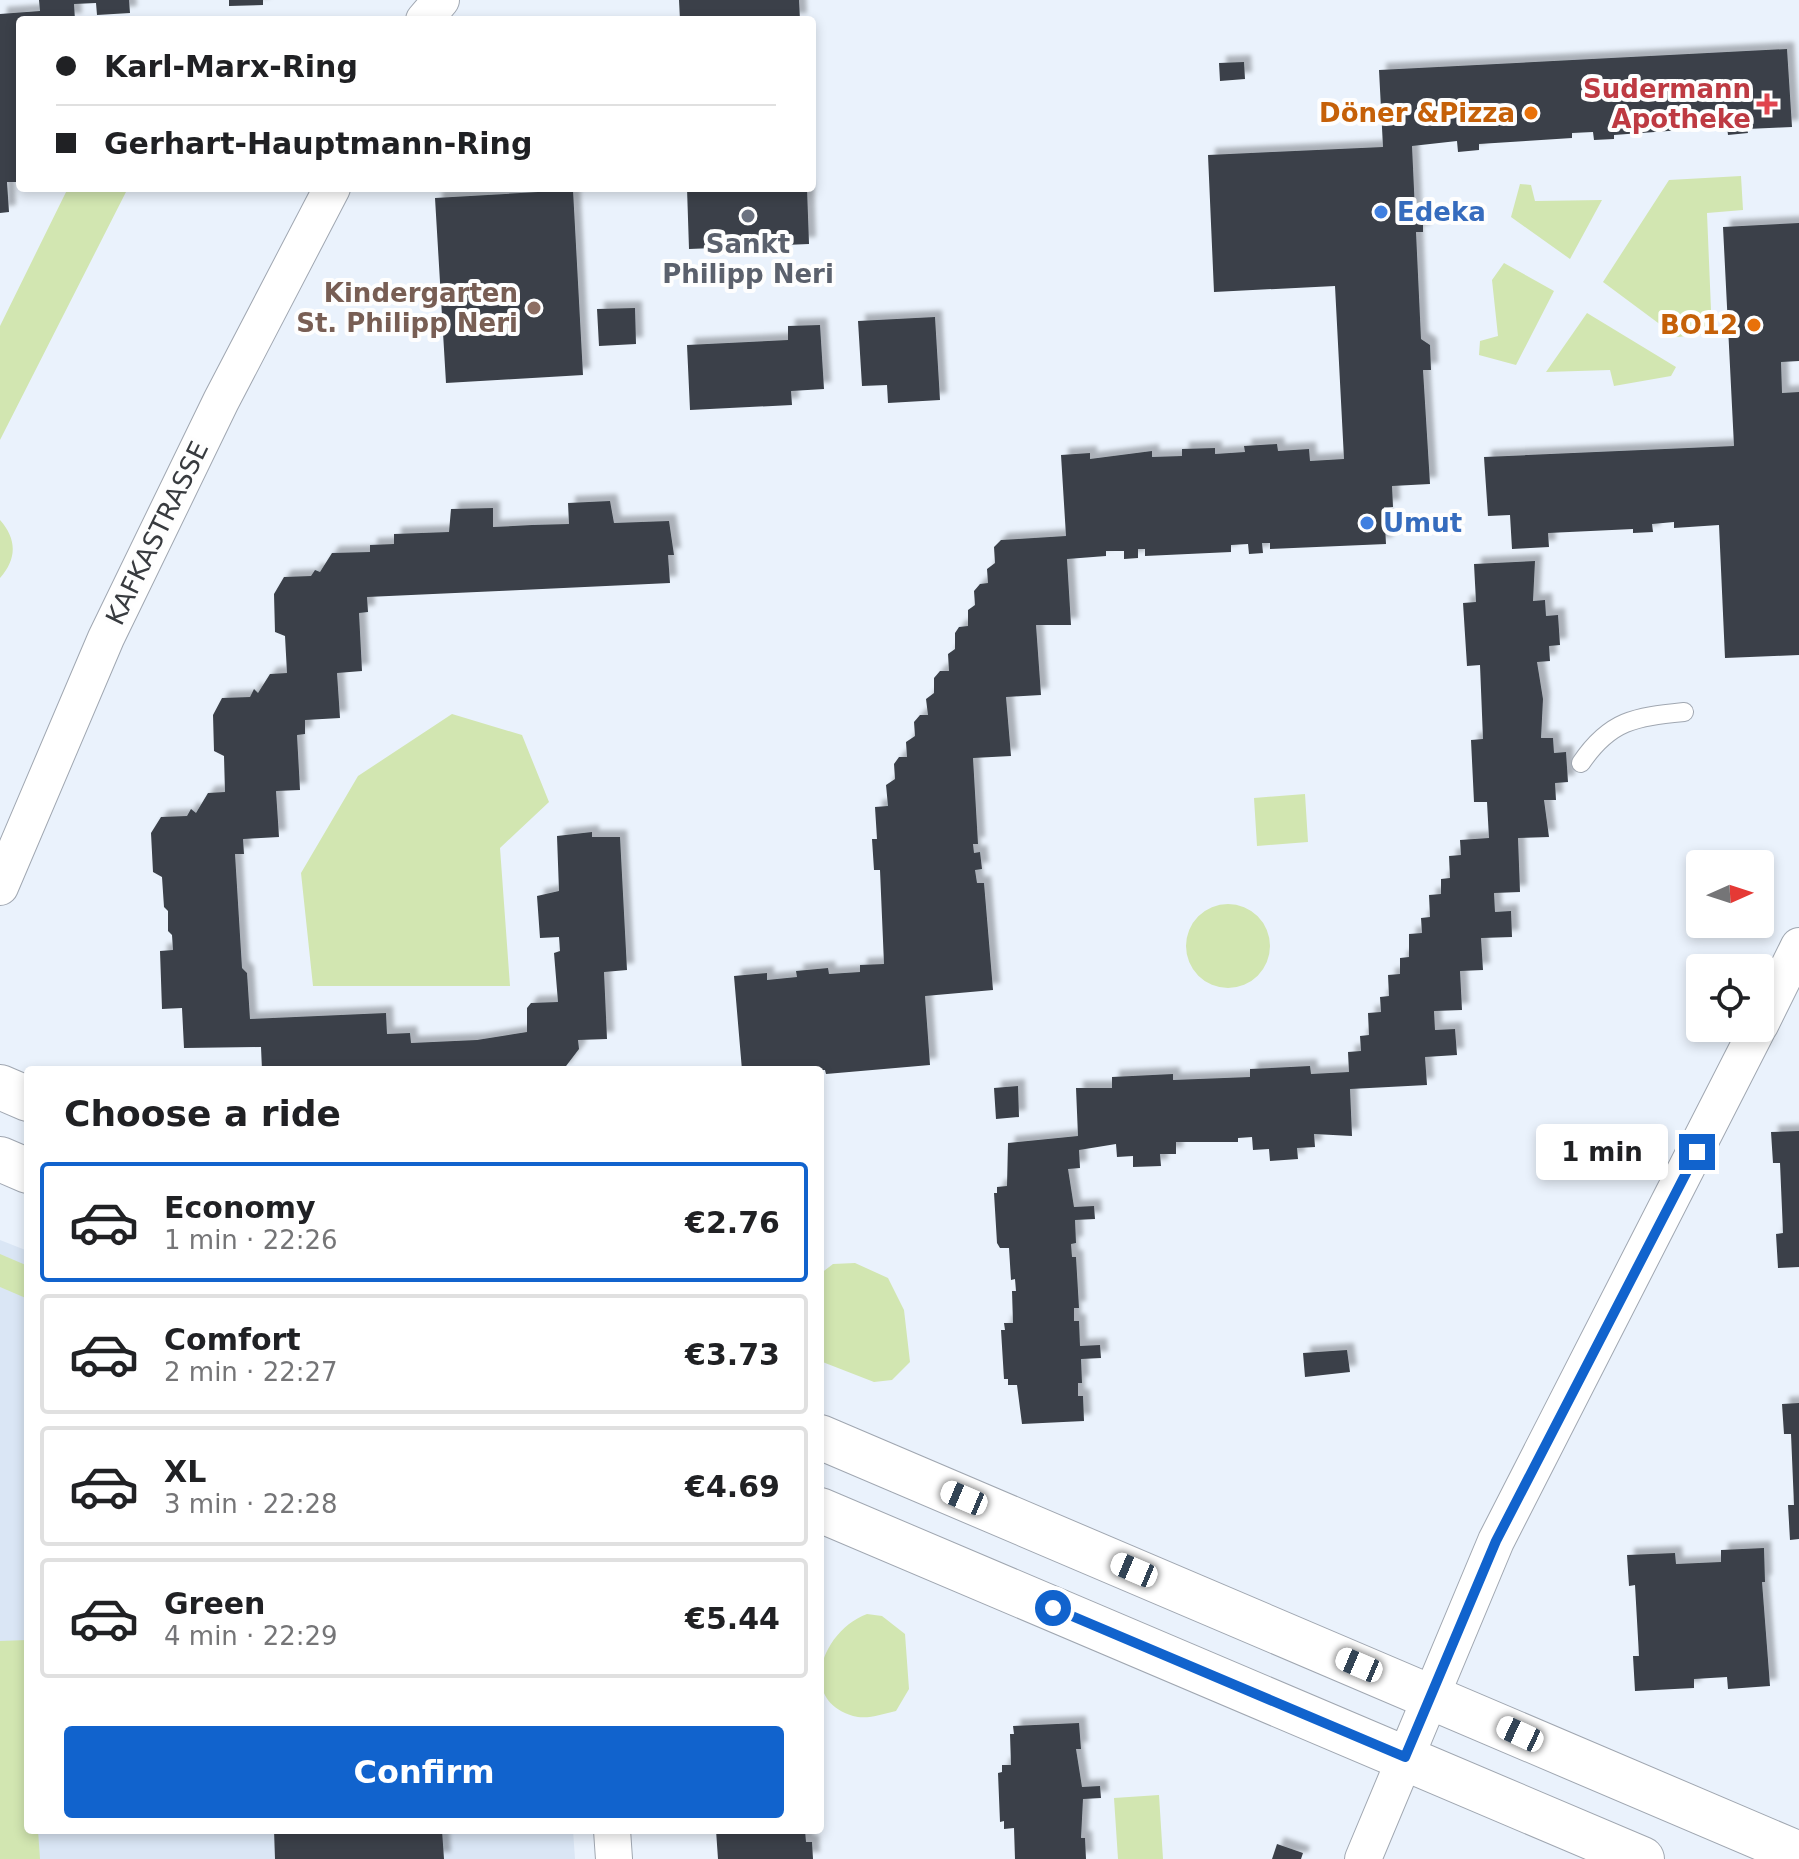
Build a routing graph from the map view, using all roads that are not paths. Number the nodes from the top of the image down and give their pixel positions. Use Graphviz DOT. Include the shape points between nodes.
graph roads {
  1 [pos="441,0"];
  2 [pos="427,16"];
  3 [pos="330,192"];
  4 [pos="1684,712"];
  5 [pos="1581,763"];
  6 [pos="0,887"];
  7 [pos="1799,946"];
  8 [pos="1774,996"];
  9 [pos="1751,1042"];
  10 [pos="0,1087"];
  11 [pos="24,1097"];
  12 [pos="0,1159"];
  13 [pos="24,1169"];
  14 [pos="824,1439"];
  15 [pos="824,1512"];
  16 [pos="1431,1695"];
  17 [pos="1405,1757"];
  18 [pos="612,1834"];
  19 [pos="1799,1854"];
  20 [pos="614,1859"];
  21 [pos="1363,1859"];
  22 [pos="1642,1859"];
  1 -- 2 [label="street"];
  3 -- 6 [label="street, KAFKASTRASSE" via="106,638"];
  4 -- 5 [label="lane" via="1619,724"];
  7 -- 8 [label="street"];
  9 -- 16 [label="street" via="1496,1541"];
  10 -- 11 [label="main road"];
  12 -- 13 [label="main road"];
  14 -- 16 [label="main road"];
  15 -- 17 [label="main road"];
  16 -- 17 [label="street"];
  16 -- 19 [label="main road"];
  17 -- 21 [label="street"];
  17 -- 22 [label="main road"];
  18 -- 20 [label="street"];
}
